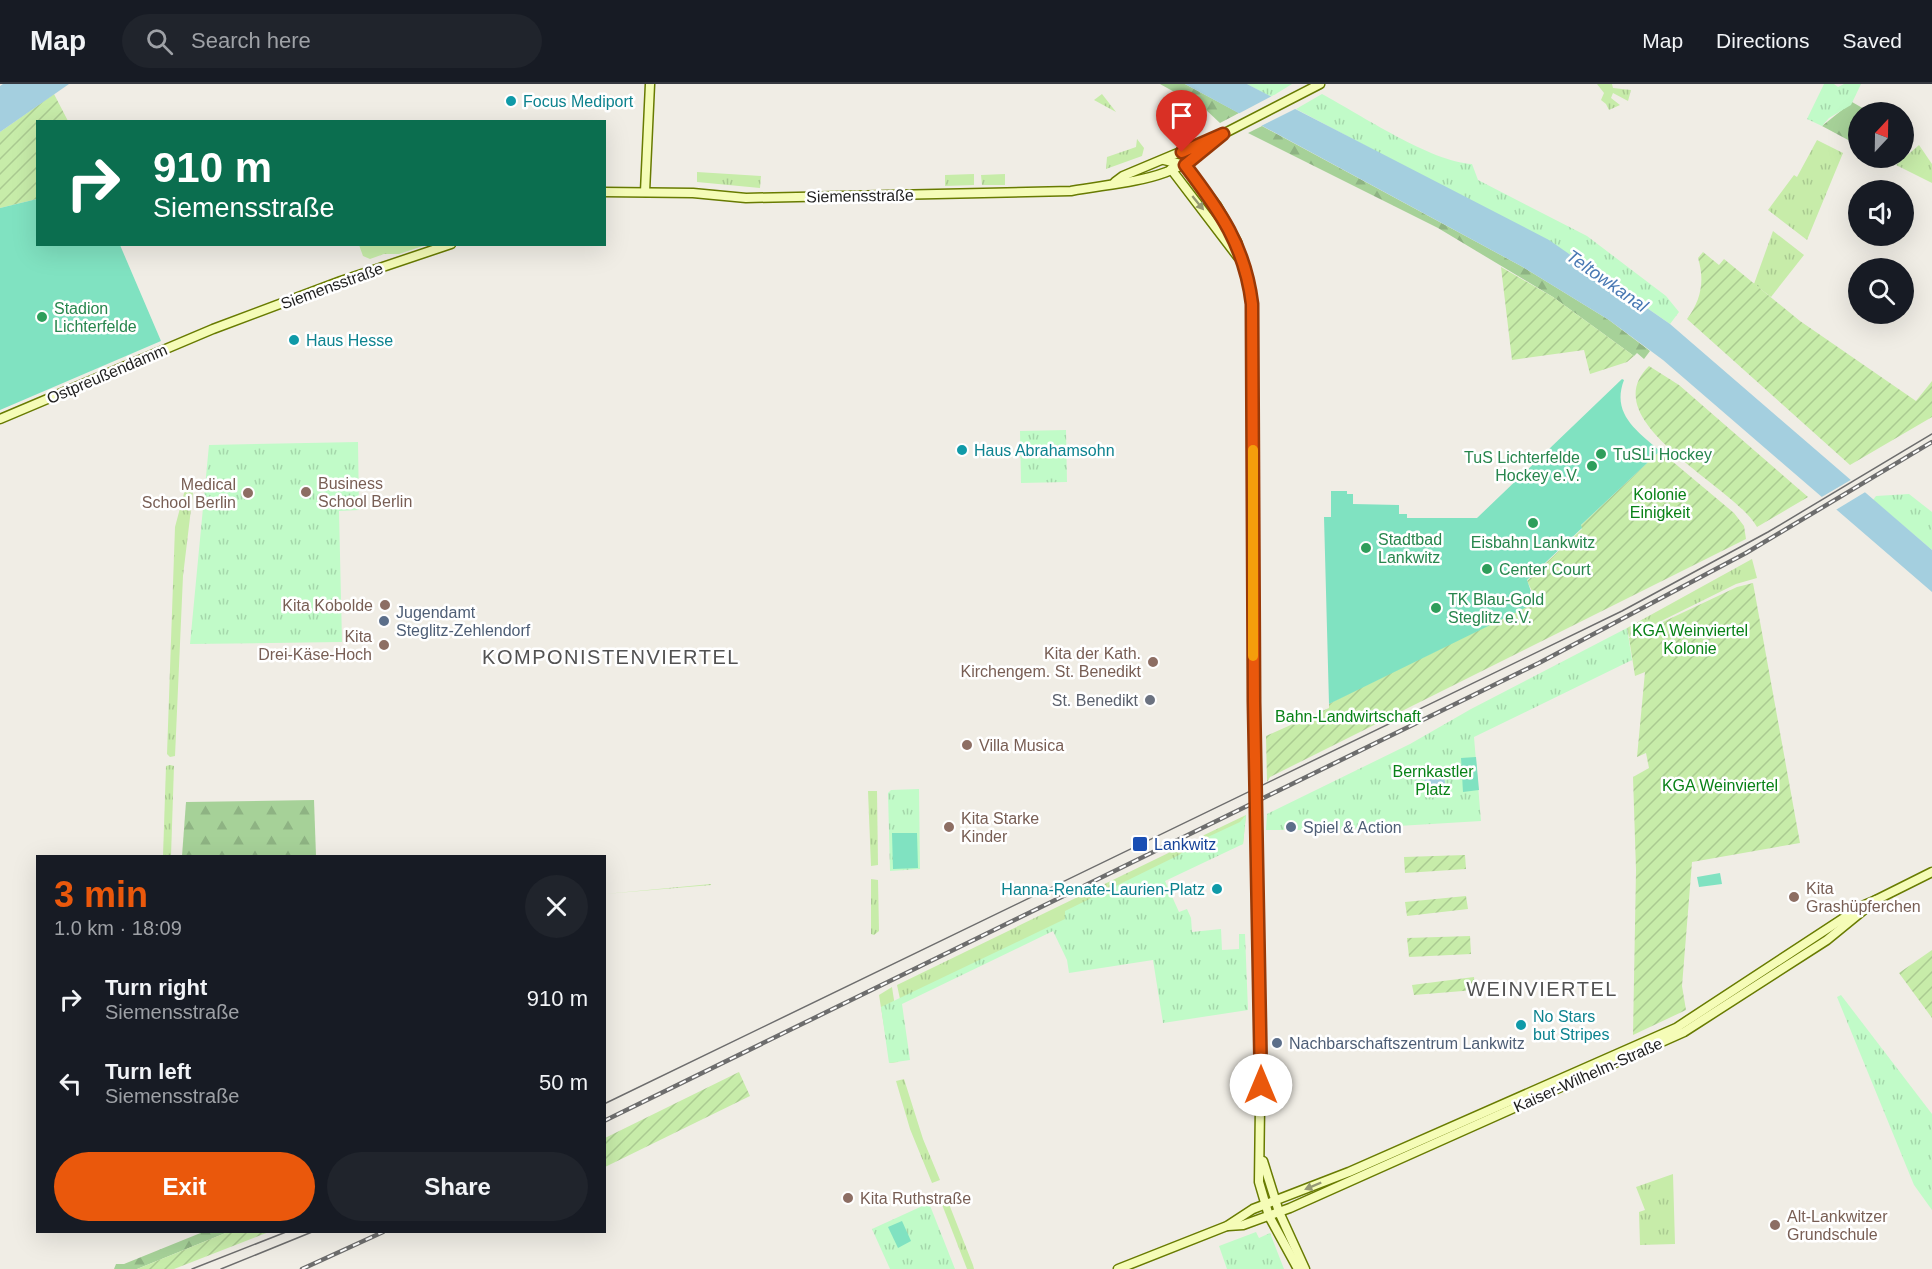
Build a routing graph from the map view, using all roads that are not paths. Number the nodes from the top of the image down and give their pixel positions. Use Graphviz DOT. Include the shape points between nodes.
graph roads {
  1 [pos="650,84"];
  2 [pos="1320,84"];
  3 [pos="1227,132"];
  4 [pos="1164,160"];
  5 [pos="1185,165"];
  6 [pos="1173,172"];
  7 [pos="1115,183"];
  8 [pos="606,192"];
  9 [pos="645,192"];
  10 [pos="445,246"];
  11 [pos="1243,265"];
  12 [pos="213,329"];
  13 [pos="0,419"];
  14 [pos="1932,872"];
  15 [pos="1876,900"];
  16 [pos="1262,1155"];
  17 [pos="1275,1201"];
  18 [pos="1264,1205"];
  19 [pos="1279,1212"];
  20 [pos="1269,1216"];
  21 [pos="1227,1226"];
  22 [pos="1118,1269"];
  23 [pos="1298,1269"];
  24 [pos="1305,1269"];
  1 -- 9 [label="main road"];
  2 -- 3 [label="main road, Siemensstraße"];
  3 -- 4 [label="main road, Siemensstraße"];
  3 -- 5 [label="main road, Siemensstraße"];
  4 -- 5 [label="main road"];
  4 -- 6 [label="main road"];
  4 -- 7 [label="main road, Siemensstraße"];
  5 -- 6 [label="main road, Siemensstraße"];
  5 -- 11 [label="main road" via="1222,214"];
  6 -- 7 [label="main road, Siemensstraße" via="1132,183"];
  6 -- 11 [label="main road, one-way"];
  7 -- 9 [label="main road, Siemensstraße" via="1050,192 876,196 746,198"];
  8 -- 9 [label="main road, Siemensstraße"];
  10 -- 12 [label="main road, Siemensstraße"];
  11 -- 16 [label="main road" via="1252,304"];
  12 -- 13 [label="main road, Ostpreußendamm"];
  14 -- 15 [label="main road, Kaiser-Wilhelm-Straße"];
  15 -- 17 [label="main road, Kaiser-Wilhelm-Straße, one-way" via="1676,1028"];
  15 -- 19 [label="main road, Kaiser-Wilhelm-Straße" via="1827,940 1684,1032"];
  16 -- 17 [label="main road"];
  16 -- 18 [label="main road" via="1259,1182"];
  17 -- 18 [label="main road, Kaiser-Wilhelm-Straße"];
  17 -- 19 [label="main road"];
  18 -- 20 [label="main road"];
  18 -- 21 [label="main road, Kaiser-Wilhelm-Straße"];
  19 -- 20 [label="main road, Kaiser-Wilhelm-Straße"];
  19 -- 24 [label="main road"];
  20 -- 21 [label="main road, Kaiser-Wilhelm-Straße" via="1243,1226"];
  20 -- 23 [label="main road"];
  21 -- 22 [label="main road, Kaiser-Wilhelm-Straße"];
}
